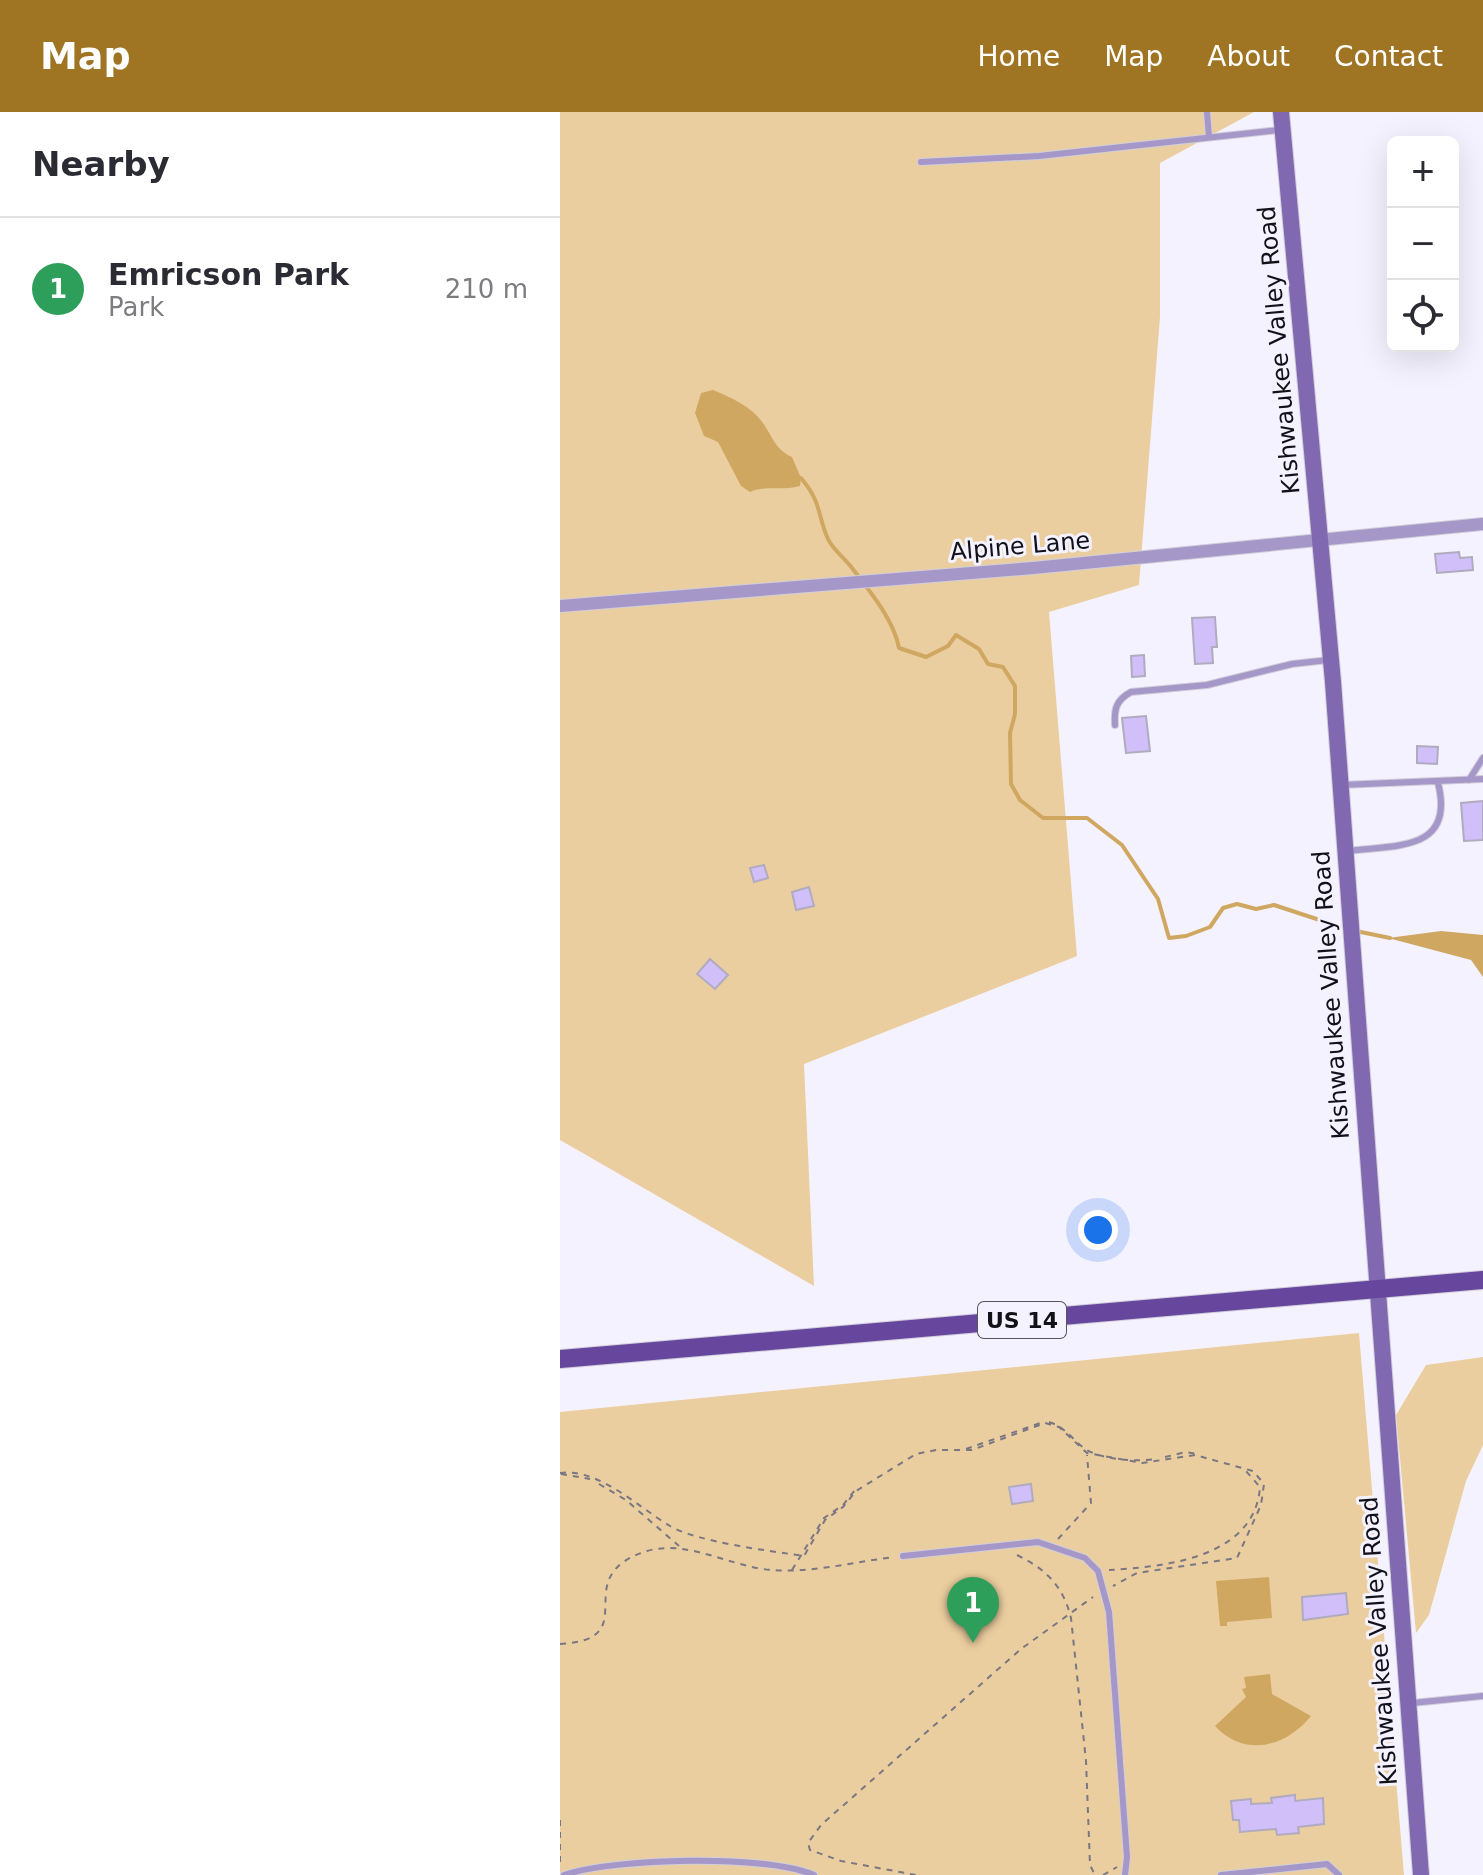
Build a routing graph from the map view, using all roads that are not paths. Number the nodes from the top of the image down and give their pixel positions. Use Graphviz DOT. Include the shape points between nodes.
graph roads {
  1 [pos="1207,112"];
  2 [pos="1281,112"];
  3 [pos="1283,130"];
  4 [pos="1209,137"];
  5 [pos="921,162"];
  6 [pos="1483,524"];
  7 [pos="1321,537"];
  8 [pos="560,606"];
  9 [pos="1331,660"];
  10 [pos="1115,725"];
  11 [pos="1483,758"];
  12 [pos="1483,779"];
  13 [pos="1469,780"];
  14 [pos="1438,783"];
  15 [pos="1341,785"];
  16 [pos="1345,852"];
  17 [pos="1483,1280"];
  18 [pos="1376,1290"];
  19 [pos="560,1359"];
  20 [pos="903,1556"];
  21 [pos="1483,1696"];
  22 [pos="1408,1703"];
  23 [pos="564,1875"];
  24 [pos="814,1875"];
  25 [pos="1125,1875"];
  26 [pos="1221,1875"];
  27 [pos="1339,1875"];
  28 [pos="1421,1875"];
  1 -- 4 [label="lane"];
  2 -- 3 [label="street, Kishwaukee Valley Road"];
  3 -- 4 [label="lane"];
  3 -- 7 [label="street, Kishwaukee Valley Road"];
  4 -- 5 [label="lane" via="1039,156"];
  6 -- 7 [label="street, Alpine Lane"];
  7 -- 8 [label="street, Alpine Lane" via="1033,568"];
  7 -- 9 [label="street, Kishwaukee Valley Road"];
  9 -- 10 [label="lane" via="1207,685 1131,692 1114,710"];
  9 -- 15 [label="street, Kishwaukee Valley Road"];
  11 -- 13 [label="lane"];
  12 -- 13 [label="lane"];
  13 -- 14 [label="lane"];
  14 -- 15 [label="lane"];
  14 -- 16 [label="lane" via="1440,823 1424,839"];
  15 -- 16 [label="street, Kishwaukee Valley Road"];
  16 -- 18 [label="street, Kishwaukee Valley Road"];
  17 -- 18 [label="main road, US 14"];
  18 -- 19 [label="main road, US 14"];
  18 -- 22 [label="street, Kishwaukee Valley Road"];
  20 -- 25 [label="lane" via="1038,1542 1085,1558 1098,1571 1105,1590"];
  21 -- 22 [label="lane"];
  22 -- 28 [label="street, Kishwaukee Valley Road"];
  23 -- 24 [label="lane" via="612,1864 762,1862"];
  26 -- 27 [label="lane" via="1327,1864"];
}
